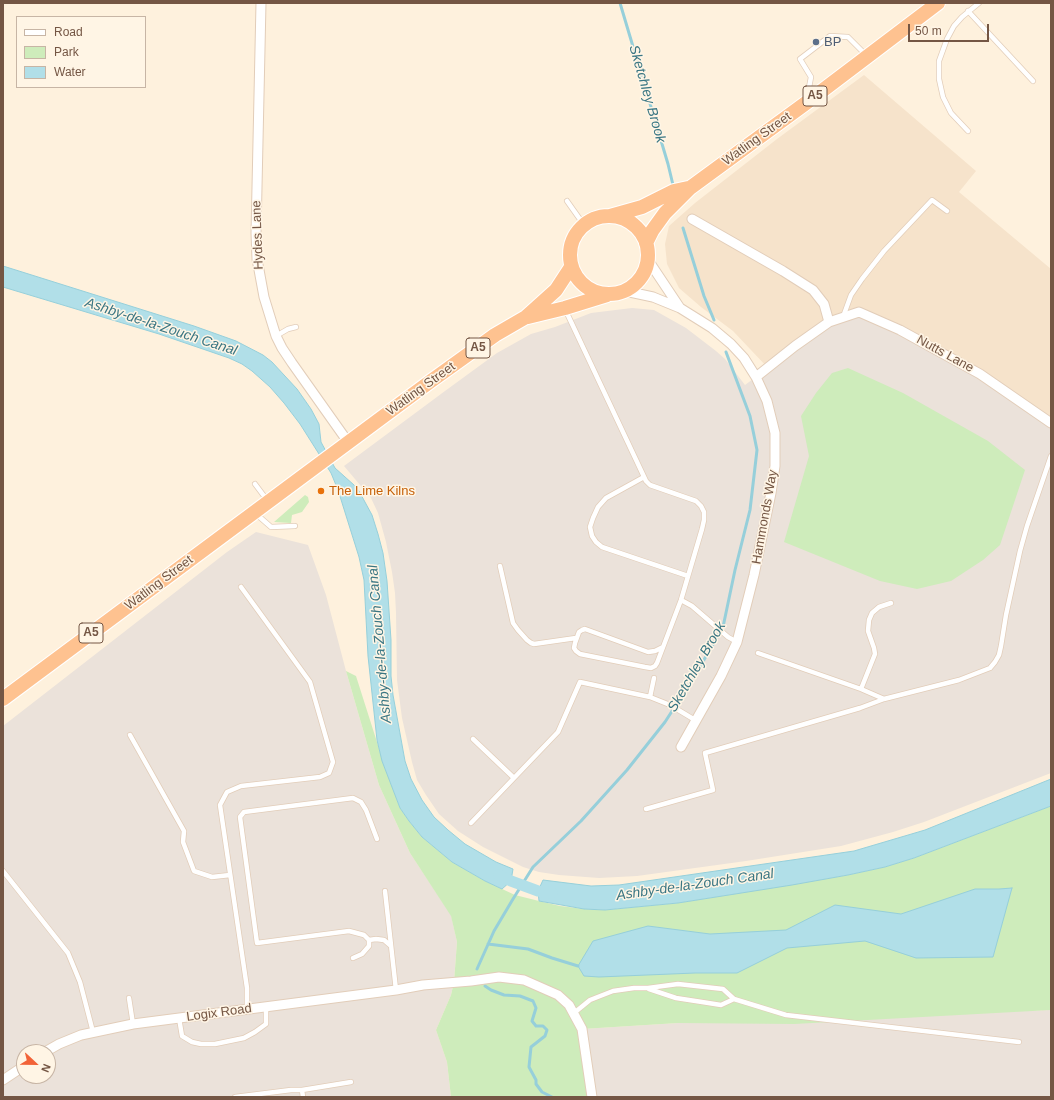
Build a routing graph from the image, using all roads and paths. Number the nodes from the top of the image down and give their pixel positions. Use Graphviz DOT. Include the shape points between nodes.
graph roads {
  1 [pos="261,3"];
  2 [pos="938,3"];
  3 [pos="980,3"];
  4 [pos="968,11"];
  5 [pos="867,56"];
  6 [pos="1033,81"];
  7 [pos="806,103"];
  8 [pos="968,131"];
  9 [pos="690,188"];
  10 [pos="567,201"];
  11 [pos="946,211"];
  12 [pos="610,216"];
  13 [pos="692,219"];
  14 [pos="584,225"];
  15 [pos="646,243"];
  16 [pos="648,260"];
  17 [pos="571,267"];
  18 [pos="625,291"];
  19 [pos="609,295"];
  20 [pos="565,308"];
  21 [pos="680,308"];
  22 [pos="526,317"];
  23 [pos="843,318"];
  24 [pos="829,322"];
  25 [pos="296,327"];
  26 [pos="276,336"];
  27 [pos="756,377"];
  28 [pos="1051,423"];
  29 [pos="342,446"];
  30 [pos="1051,456"];
  31 [pos="644,477"];
  32 [pos="255,484"];
  33 [pos="268,502"];
  34 [pos="254,512"];
  35 [pos="295,526"];
  36 [pos="500,566"];
  37 [pos="688,576"];
  38 [pos="241,588"];
  39 [pos="680,600"];
  40 [pos="891,603"];
  41 [pos="576,638"];
  42 [pos="738,642"];
  43 [pos="663,647"];
  44 [pos="758,653"];
  45 [pos="654,678"];
  46 [pos="861,689"];
  47 [pos="650,697"];
  48 [pos="3,699"];
  49 [pos="884,699"];
  50 [pos="691,718"];
  51 [pos="130,735"];
  52 [pos="473,740"];
  53 [pos="681,747"];
  54 [pos="514,778"];
  55 [pos="646,809"];
  56 [pos="471,823"];
  57 [pos="377,839"];
  58 [pos="3,871"];
  59 [pos="230,875"];
  60 [pos="385,891"];
  61 [pos="369,940"];
  62 [pos="391,946"];
  63 [pos="353,958"];
  64 [pos="648,988"];
  65 [pos="396,990"];
  66 [pos="129,998"];
  67 [pos="734,999"];
  68 [pos="266,1006"];
  69 [pos="247,1009"];
  70 [pos="574,1013"];
  71 [pos="179,1018"];
  72 [pos="132,1024"];
  73 [pos="94,1032"];
  74 [pos="1020,1042"];
  75 [pos="56,1046"];
  76 [pos="16,1071"];
  77 [pos="3,1080"];
  78 [pos="351,1082"];
  79 [pos="302,1090"];
  80 [pos="235,1097"];
  81 [pos="303,1097"];
  82 [pos="592,1097"];
  1 -- 26 [label="street, Hydes Lane" via="257,260 264,297"];
  2 -- 5 [label="highway, Watling Street / A5"];
  3 -- 4 [label="lane"];
  4 -- 6 [label="lane"];
  4 -- 8 [label="lane" via="954,26 939,61 943,97 951,113"];
  5 -- 7 [label="highway, Watling Street / A5"];
  5 -- 7 [label="lane" via="848,37 830,36 800,59 811,77"];
  7 -- 9 [label="highway, Watling Street / A5"];
  9 -- 12 [label="highway, Watling Street / A5" via="674,191 642,207"];
  9 -- 15 [label="highway, Watling Street / A5" via="665,212"];
  10 -- 14 [label="lane"];
  11 -- 23 [label="lane" via="932,200 862,279 851,295"];
  12 -- 14 [label="highway, A5" via="596,218"];
  12 -- 15 [label="highway" via="622,218 632,224"];
  13 -- 24 [label="street" via="813,290 824,304"];
  14 -- 17 [label="highway" via="571,244"];
  15 -- 16 [label="highway"];
  16 -- 18 [label="highway, A5" via="644,273 636,284"];
  16 -- 21 [label="street, Hammonds Way"];
  17 -- 19 [label="highway" via="585,287"];
  17 -- 22 [label="highway, Watling Street / A5" via="556,290"];
  18 -- 19 [label="highway, A5"];
  18 -- 21 [label="street, Hammonds Way" via="652,297"];
  19 -- 20 [label="highway, Watling Street / A5"];
  20 -- 22 [label="highway, Watling Street / A5"];
  20 -- 31 [label="lane"];
  21 -- 27 [label="street, Hammonds Way" via="712,328 731,344"];
  22 -- 29 [label="highway, Watling Street / A5" via="495,335"];
  23 -- 24 [label="street, Nutts Lane"];
  23 -- 28 [label="street, Nutts Lane" via="859,312 900,330 980,374"];
  24 -- 27 [label="street, Nutts Lane"];
  25 -- 26 [label="lane"];
  26 -- 29 [label="street, Hydes Lane"];
  27 -- 42 [label="street, Hammonds Way" via="767,401 775,433 775,466 762,541"];
  29 -- 33 [label="highway, Watling Street / A5"];
  30 -- 49 [label="lane" via="1025,532 1002,646 995,662 990,668 959,680"];
  31 -- 37 [label="lane" via="650,485 696,501 704,512 702,529"];
  31 -- 37 [label="lane" via="602,502 592,518 592,536 602,547"];
  32 -- 33 [label="lane"];
  33 -- 34 [label="highway, Watling Street / A5"];
  34 -- 35 [label="lane" via="271,526"];
  34 -- 48 [label="highway, Watling Street / A5"];
  36 -- 41 [label="lane" via="513,623 527,640 534,644"];
  37 -- 39 [label="lane"];
  38 -- 59 [label="lane" via="310,682 333,762 329,773 320,777 240,786 227,792 220,805"];
  39 -- 42 [label="lane" via="692,606 728,637"];
  39 -- 43 [label="lane"];
  40 -- 46 [label="lane" via="879,607 869,620 868,631 875,654"];
  41 -- 43 [label="lane" via="585,629 648,652"];
  41 -- 43 [label="lane" via="574,648 580,654 651,668 657,663"];
  42 -- 50 [label="street, Hammonds Way" via="721,676"];
  44 -- 46 [label="lane"];
  45 -- 47 [label="lane"];
  46 -- 49 [label="lane"];
  47 -- 50 [label="lane"];
  47 -- 54 [label="lane" via="580,682 558,732"];
  49 -- 55 [label="lane" via="705,753 713,790"];
  50 -- 53 [label="street, Hammonds Way"];
  51 -- 59 [label="lane" via="184,831 183,842 194,871 212,877"];
  52 -- 54 [label="lane"];
  54 -- 56 [label="lane"];
  57 -- 61 [label="lane" via="366,810 353,798 244,812 240,817 257,943 349,931 364,935"];
  58 -- 73 [label="lane" via="68,953 80,982"];
  59 -- 69 [label="lane" via="247,988"];
  60 -- 62 [label="lane"];
  61 -- 62 [label="lane" via="384,940"];
  61 -- 63 [label="lane" via="369,946 362,954"];
  62 -- 65 [label="lane"];
  64 -- 67 [label="lane" via="676,998 721,1005"];
  64 -- 67 [label="lane" via="678,984 723,989"];
  64 -- 70 [label="lane" via="613,991 590,1000"];
  65 -- 68 [label="street, Logix Road"];
  65 -- 70 [label="street, Logix Road" via="498,977 524,980 558,995"];
  66 -- 72 [label="lane"];
  67 -- 74 [label="lane" via="786,1015"];
  68 -- 69 [label="street, Logix Road"];
  68 -- 71 [label="lane" via="266,1024 244,1038 216,1044 192,1042 182,1036"];
  69 -- 71 [label="street, Logix Road"];
  70 -- 82 [label="street, Logix Road" via="582,1028"];
  71 -- 72 [label="street, Logix Road"];
  72 -- 73 [label="street, Logix Road"];
  73 -- 75 [label="street, Logix Road" via="80,1035"];
  76 -- 77 [label="street"];
  78 -- 79 [label="lane"];
  79 -- 80 [label="lane"];
  79 -- 81 [label="lane"];
}
